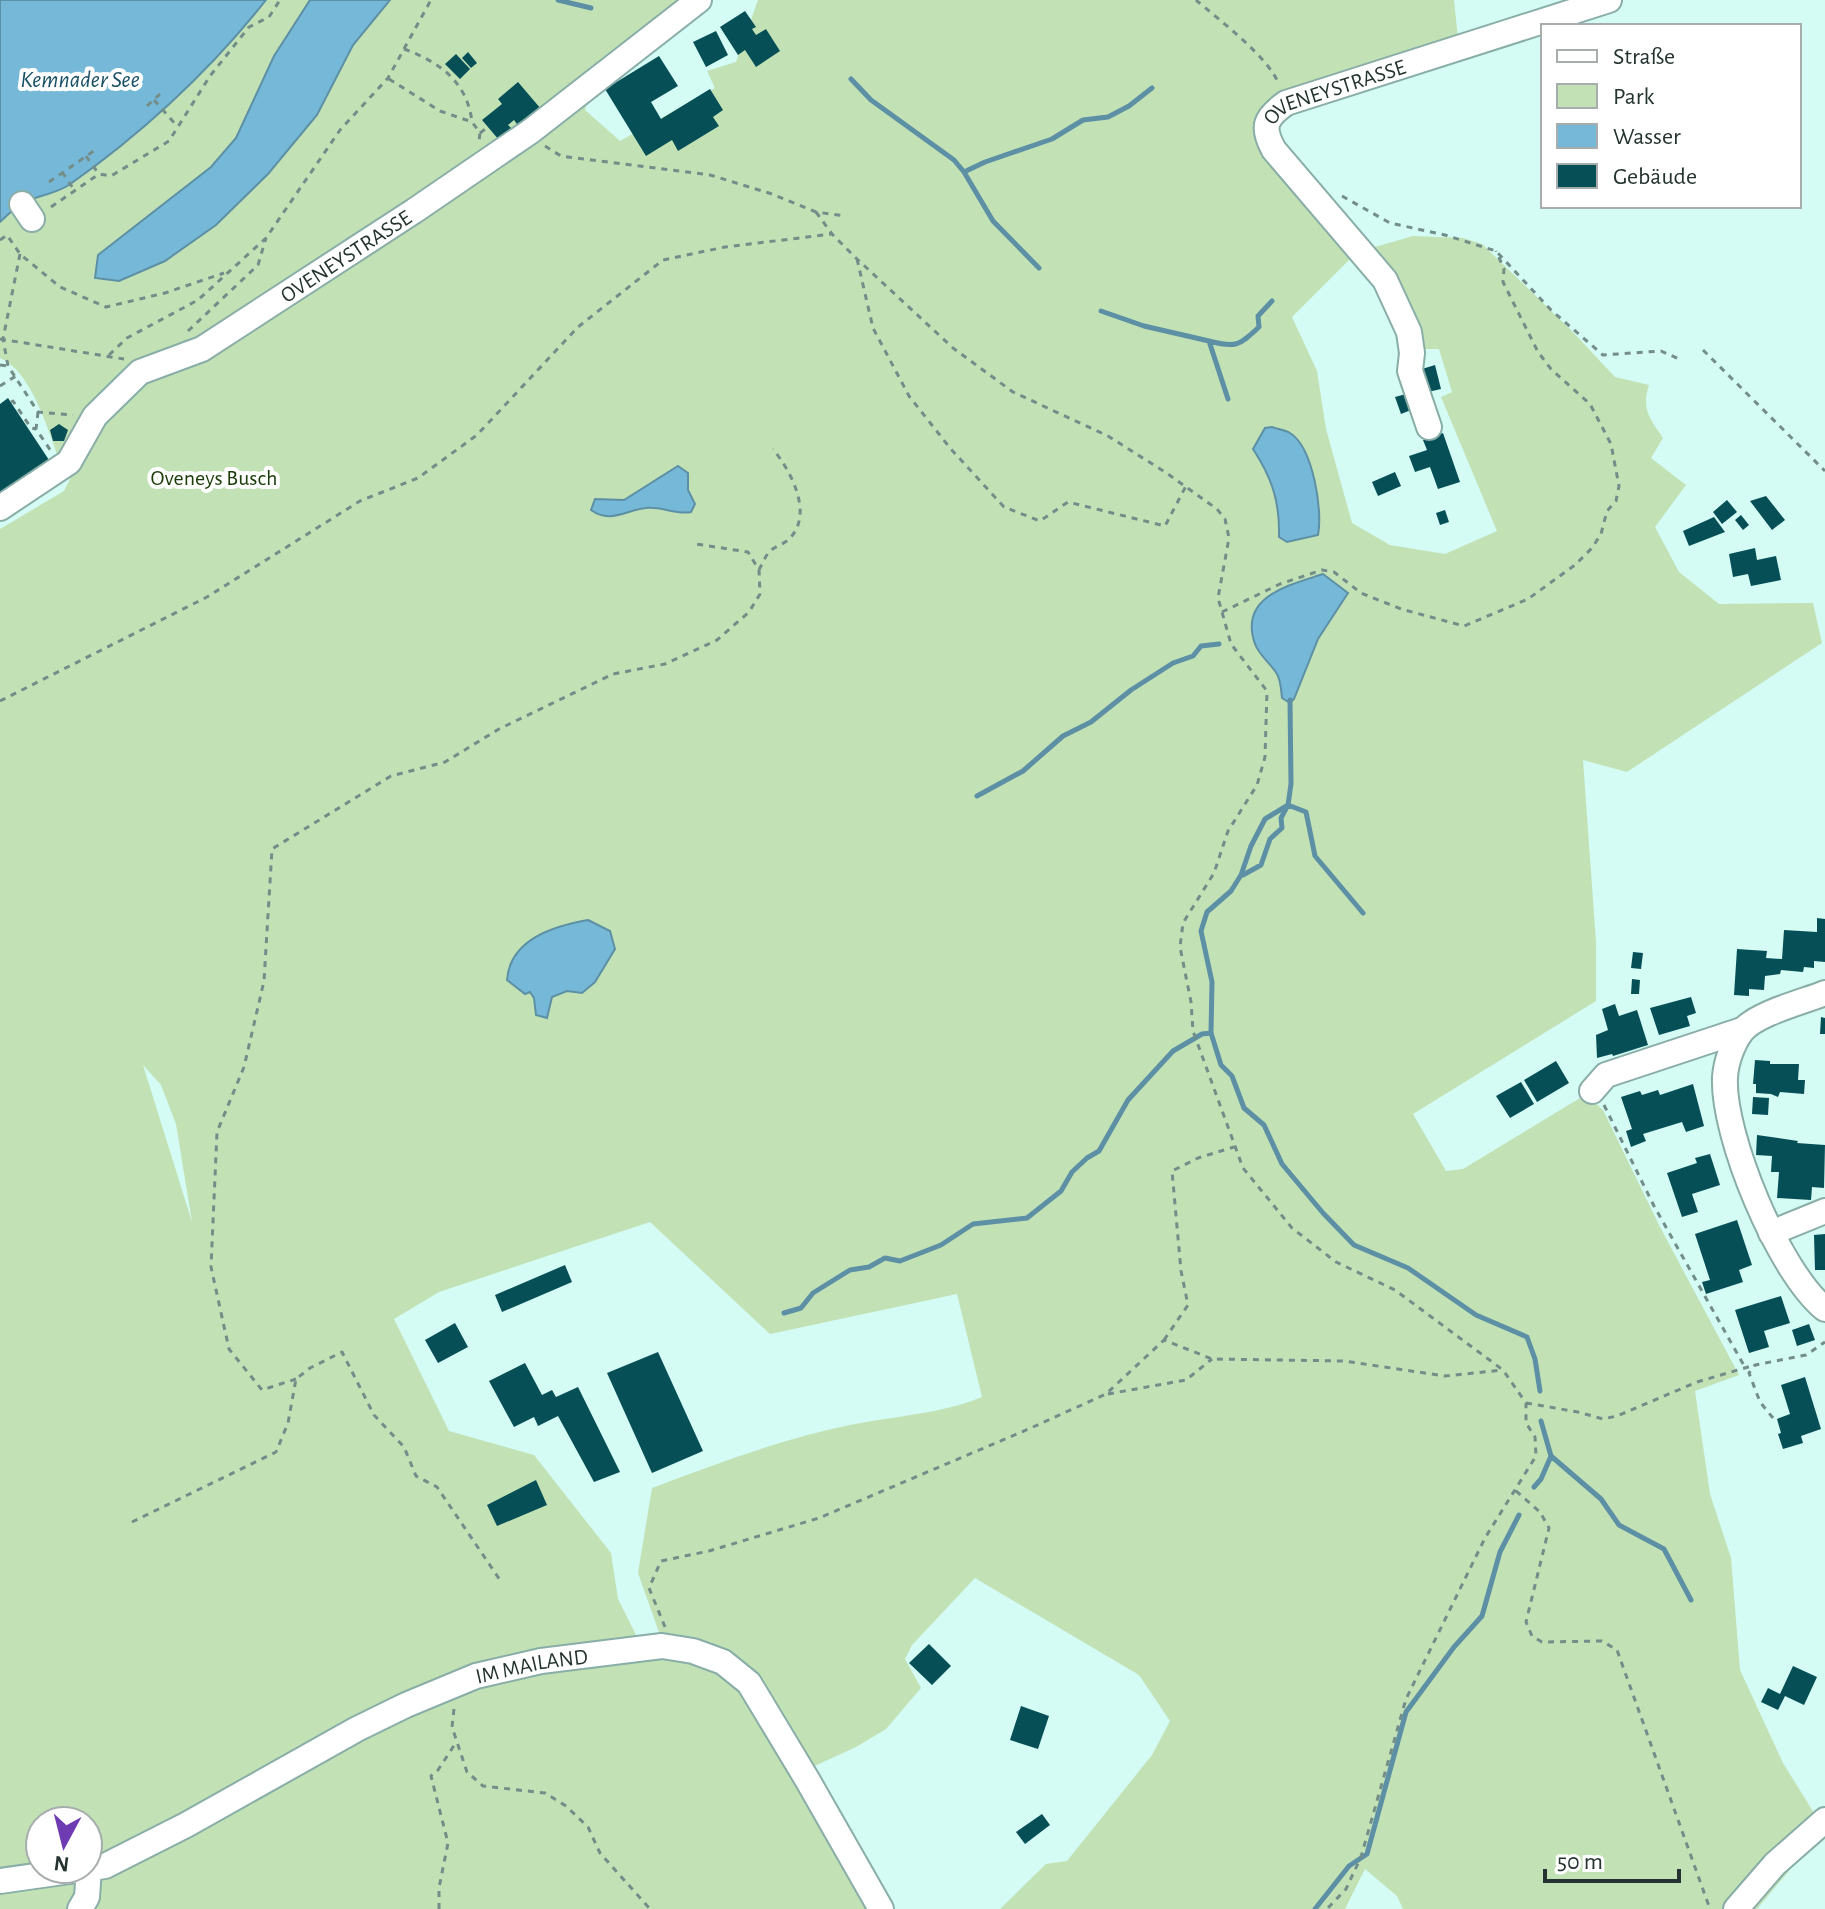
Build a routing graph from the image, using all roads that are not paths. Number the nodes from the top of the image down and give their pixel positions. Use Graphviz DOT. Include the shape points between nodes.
graph roads {
  1 [pos="699,0"];
  2 [pos="1609,0"];
  3 [pos="1429,427"];
  4 [pos="0,508"];
  5 [pos="1825,993"];
  6 [pos="1742,1030"];
  7 [pos="1594,1089"];
  8 [pos="1825,1211"];
  9 [pos="1771,1233"];
  10 [pos="1825,1309"];
  11 [pos="1825,1820"];
  12 [pos="104,1866"];
  13 [pos="24,1878"];
  14 [pos="0,1881"];
  15 [pos="88,1885"];
  16 [pos="80,1909"];
  17 [pos="881,1909"];
  18 [pos="1736,1909"];
  1 -- 4 [label="street, OVENEYSTRASSE" via="476,169 202,349 140,372 95,416 61,468"];
  2 -- 3 [label="street, OVENEYSTRASSE" via="1286,103 1267,122 1266,136 1274,150 1385,280 1409,332 1410,371"];
  5 -- 6 [label="street"];
  6 -- 7 [label="street" via="1606,1075"];
  6 -- 9 [label="street" via="1725,1076 1729,1113"];
  8 -- 9 [label="street"];
  9 -- 10 [label="street" via="1787,1264"];
  11 -- 18 [label="street" via="1775,1864"];
  12 -- 17 [label="street, IM MAILAND" via="357,1729 452,1684 501,1668 662,1646 723,1662 749,1683"];
  13 -- 14 [label="street, IM MAILAND"];
  15 -- 16 [label="street"];
}
